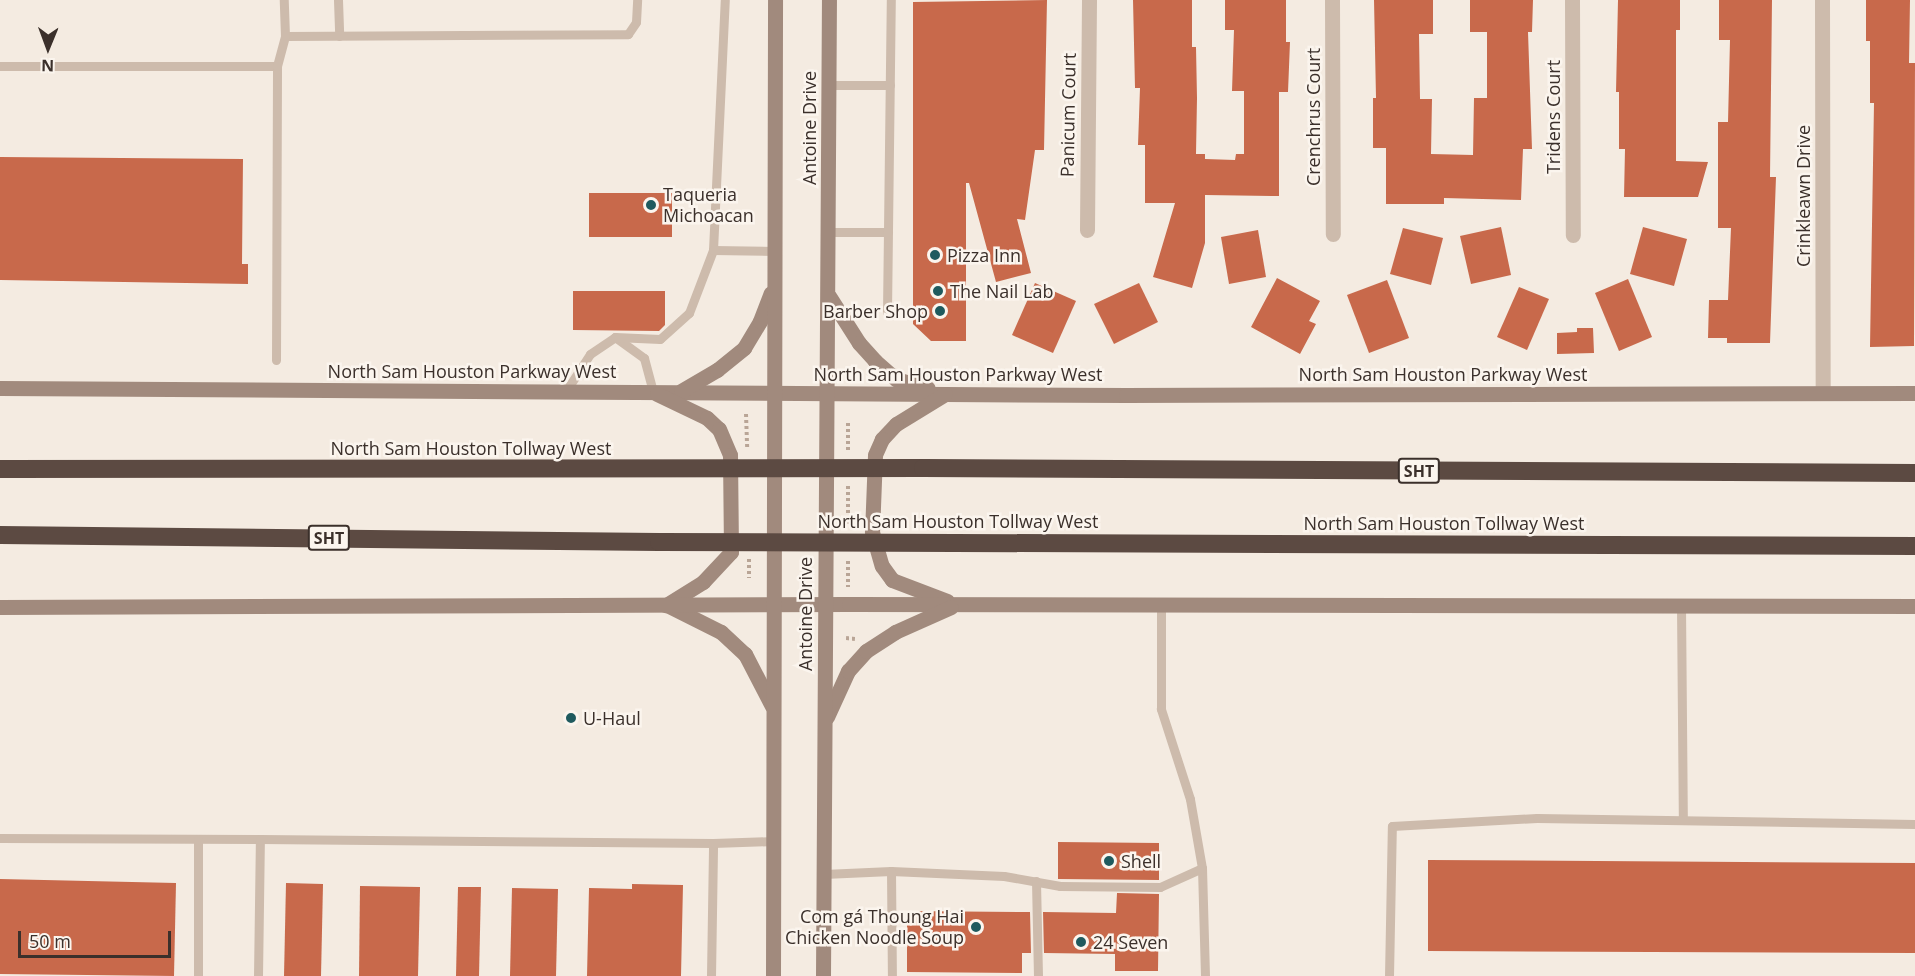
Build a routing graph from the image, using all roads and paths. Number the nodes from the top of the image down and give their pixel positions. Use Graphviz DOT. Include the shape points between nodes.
graph roads {
  1 [pos="284,0"];
  2 [pos="338,0"];
  3 [pos="637,0"];
  4 [pos="725,0"];
  5 [pos="775,0"];
  6 [pos="829,0"];
  7 [pos="891,0"];
  8 [pos="1089,0"];
  9 [pos="1332,0"];
  10 [pos="1572,0"];
  11 [pos="1822,0"];
  12 [pos="285,36"];
  13 [pos="339,36"];
  14 [pos="0,66"];
  15 [pos="278,66"];
  16 [pos="828,85"];
  17 [pos="890,85"];
  18 [pos="1087,230"];
  19 [pos="827,232"];
  20 [pos="888,232"];
  21 [pos="1333,234"];
  22 [pos="1574,235"];
  23 [pos="713,250"];
  24 [pos="774,251"];
  25 [pos="775,284"];
  26 [pos="827,292"];
  27 [pos="887,312"];
  28 [pos="615,337"];
  29 [pos="276,360"];
  30 [pos="0,388"];
  31 [pos="566,391"];
  32 [pos="653,392"];
  33 [pos="680,392"];
  34 [pos="1823,392"];
  35 [pos="774,393"];
  36 [pos="826,393"];
  37 [pos="945,393"];
  38 [pos="1915,393"];
  39 [pos="848,423"];
  40 [pos="848,456"];
  41 [pos="0,469"];
  42 [pos="1915,473"];
  43 [pos="848,479"];
  44 [pos="0,535"];
  45 [pos="848,535"];
  46 [pos="1915,546"];
  47 [pos="848,558"];
  48 [pos="848,592"];
  49 [pos="666,605"];
  50 [pos="774,605"];
  51 [pos="825,605"];
  52 [pos="957,605"];
  53 [pos="1161,605"];
  54 [pos="1681,606"];
  55 [pos="1915,606"];
  56 [pos="0,607"];
  57 [pos="850,630"];
  58 [pos="852,638"];
  59 [pos="774,710"];
  60 [pos="824,726"];
  61 [pos="1683,820"];
  62 [pos="1915,824"];
  63 [pos="0,838"];
  64 [pos="198,839"];
  65 [pos="260,839"];
  66 [pos="774,841"];
  67 [pos="713,843"];
  68 [pos="1202,868"];
  69 [pos="891,871"];
  70 [pos="824,874"];
  71 [pos="1036,881"];
  72 [pos="198,976"];
  73 [pos="258,976"];
  74 [pos="711,976"];
  75 [pos="773,976"];
  76 [pos="823,976"];
  77 [pos="892,976"];
  78 [pos="1038,976"];
  79 [pos="1205,976"];
  80 [pos="1389,976"];
  1 -- 12 [label="lane"];
  2 -- 13 [label="lane"];
  3 -- 13 [label="lane" via="636,22 628,34"];
  4 -- 23 [label="lane"];
  5 -- 24 [label="main road, Antoine Drive"];
  6 -- 16 [label="main road, Antoine Drive"];
  7 -- 17 [label="lane"];
  8 -- 18 [label="street, Panicum Court"];
  9 -- 21 [label="street, Crenchrus Court"];
  10 -- 22 [label="street, Tridens Court"];
  11 -- 34 [label="street, Crinkleawn Drive"];
  12 -- 13 [label="lane"];
  12 -- 15 [label="lane"];
  14 -- 15 [label="lane"];
  15 -- 29 [label="lane"];
  16 -- 17 [label="lane"];
  16 -- 19 [label="main road, Antoine Drive"];
  17 -- 20 [label="lane"];
  19 -- 20 [label="lane"];
  19 -- 26 [label="main road, Antoine Drive"];
  20 -- 27 [label="lane"];
  23 -- 24 [label="lane"];
  23 -- 28 [label="lane" via="689,314 660,339"];
  24 -- 25 [label="main road, Antoine Drive"];
  25 -- 33 [label="main road" via="744,348"];
  25 -- 35 [label="main road, Antoine Drive"];
  26 -- 36 [label="main road, Antoine Drive"];
  26 -- 37 [label="main road" via="839,315 874,361 896,379"];
  28 -- 31 [label="lane" via="590,354"];
  28 -- 32 [label="lane" via="644,358"];
  30 -- 31 [label="main road, North Sam Houston Parkway West"];
  31 -- 32 [label="main road, North Sam Houston Parkway West"];
  32 -- 33 [label="main road, North Sam Houston Parkway West"];
  32 -- 49 [label="main road" via="707,417 719,429 730,455 731,552 704,582"];
  33 -- 35 [label="main road, North Sam Houston Parkway West"];
  34 -- 37 [label="main road, North Sam Houston Parkway West"];
  34 -- 38 [label="main road, North Sam Houston Parkway West"];
  35 -- 36 [label="main road, North Sam Houston Parkway West"];
  35 -- 50 [label="main road, Antoine Drive"];
  36 -- 37 [label="main road, North Sam Houston Parkway West"];
  36 -- 51 [label="main road, Antoine Drive"];
  37 -- 52 [label="main road" via="896,424 882,439 875,455 872,532 882,566 892,580"];
  39 -- 40 [label="path"];
  41 -- 42 [label="highway, North Sam Houston Tollway West / SHT"];
  43 -- 45 [label="path"];
  44 -- 46 [label="highway, North Sam Houston Tollway West / SHT" via="659,542"];
  47 -- 48 [label="path"];
  49 -- 50 [label="main road"];
  49 -- 56 [label="main road"];
  49 -- 59 [label="main road" via="721,632 745,654"];
  50 -- 51 [label="main road"];
  50 -- 59 [label="main road, Antoine Drive"];
  51 -- 52 [label="main road"];
  51 -- 60 [label="main road, Antoine Drive"];
  52 -- 53 [label="main road"];
  52 -- 60 [label="main road" via="895,632 866,651 848,671"];
  53 -- 54 [label="main road"];
  53 -- 68 [label="lane" via="1161,709 1190,799"];
  54 -- 55 [label="main road"];
  54 -- 61 [label="lane"];
  57 -- 58 [label="path"];
  59 -- 66 [label="main road, Antoine Drive"];
  60 -- 70 [label="main road, Antoine Drive"];
  61 -- 62 [label="lane"];
  61 -- 80 [label="lane" via="1537,818 1392,826"];
  63 -- 64 [label="lane"];
  64 -- 65 [label="lane"];
  64 -- 72 [label="lane"];
  65 -- 67 [label="lane"];
  65 -- 73 [label="lane"];
  66 -- 67 [label="lane"];
  66 -- 75 [label="main road, Antoine Drive"];
  67 -- 74 [label="lane"];
  68 -- 71 [label="lane" via="1160,887 1060,886"];
  68 -- 79 [label="lane"];
  69 -- 70 [label="lane"];
  69 -- 71 [label="lane"];
  69 -- 77 [label="lane"];
  70 -- 76 [label="main road, Antoine Drive"];
  71 -- 78 [label="lane"];
}
